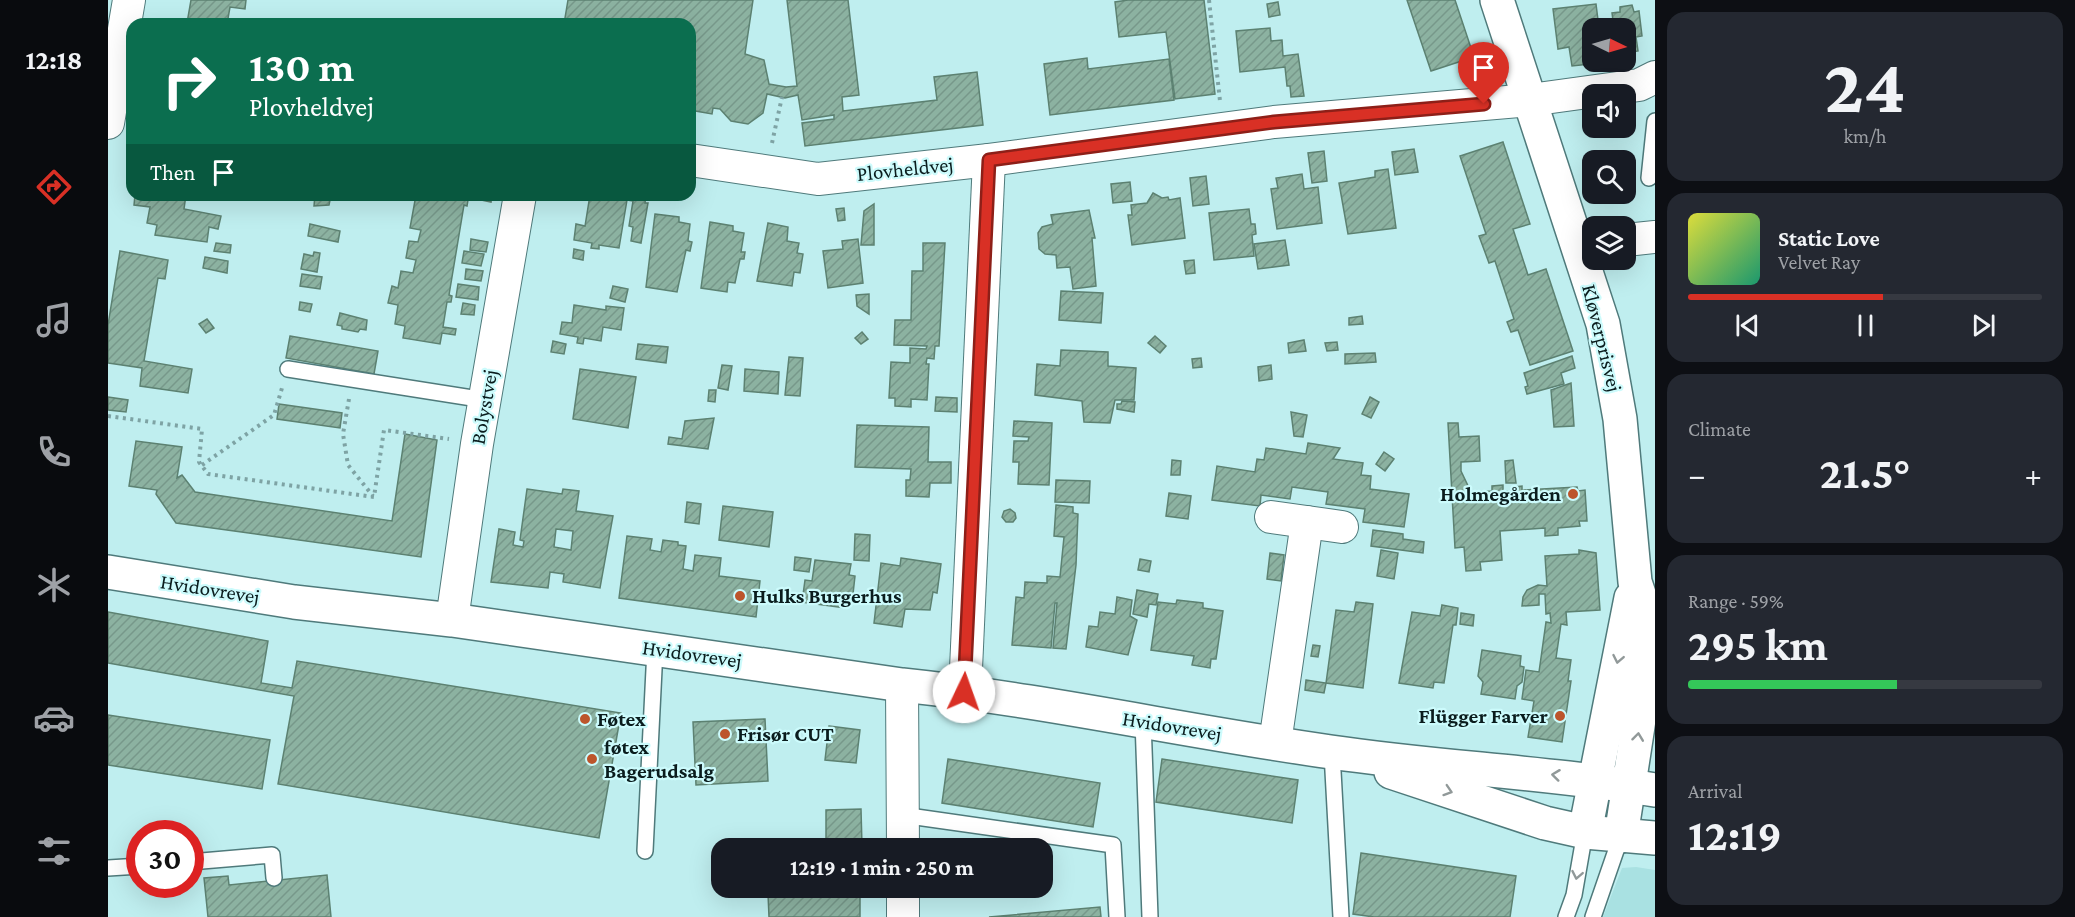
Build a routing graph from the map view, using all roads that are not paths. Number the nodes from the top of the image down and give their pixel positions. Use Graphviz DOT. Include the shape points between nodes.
graph roads {
  1 [pos="129,0"];
  2 [pos="1497,0"];
  3 [pos="1655,77"];
  4 [pos="1530,100"];
  5 [pos="109,107"];
  6 [pos="1655,121"];
  7 [pos="989,160"];
  8 [pos="696,161"];
  9 [pos="1650,178"];
  10 [pos="519,201"];
  11 [pos="1655,237"];
  12 [pos="1636,239"];
  13 [pos="1582,240"];
  14 [pos="1590,270"];
  15 [pos="288,369"];
  16 [pos="484,400"];
  17 [pos="1271,517"];
  18 [pos="1307,522"];
  19 [pos="1342,527"];
  20 [pos="108,572"];
  21 [pos="1641,605"];
  22 [pos="452,620"];
  23 [pos="655,649"];
  24 [pos="902,685"];
  25 [pos="964,692"];
  26 [pos="1143,721"];
  27 [pos="1275,743"];
  28 [pos="1332,753"];
  29 [pos="1596,780"];
  30 [pos="1642,787"];
  31 [pos="902,815"];
  32 [pos="1585,832"];
  33 [pos="1621,836"];
  34 [pos="903,838"];
  35 [pos="1655,838"];
  36 [pos="645,850"];
  37 [pos="204,861"];
  38 [pos="126,867"];
  39 [pos="108,868"];
  40 [pos="274,878"];
  41 [pos="903,898"];
  42 [pos="903,917"];
  43 [pos="1117,917"];
  44 [pos="1150,917"];
  45 [pos="1341,917"];
  46 [pos="1566,917"];
  47 [pos="1593,917"];
  1 -- 5 [label="street"];
  2 -- 4 [label="street, Kløverprisvej"];
  3 -- 4 [label="street, Plovheldvej" via="1639,85"];
  4 -- 7 [label="street, Plovheldvej" via="1224,129"];
  4 -- 13 [label="street, Kløverprisvej"];
  6 -- 9 [label="lane"];
  7 -- 8 [label="street, Plovheldvej" via="818,178"];
  7 -- 25 [label="street"];
  10 -- 16 [label="street, Bolystvej"];
  11 -- 12 [label="street"];
  14 -- 21 [label="street, Kløverprisvej" via="1612,362"];
  15 -- 16 [label="lane"];
  16 -- 22 [label="street, Bolystvej"];
  17 -- 18 [label="street"];
  18 -- 19 [label="street"];
  18 -- 27 [label="street"];
  20 -- 22 [label="street, Hvidovrevej" via="294,602"];
  21 -- 29 [label="street, Kløverprisvej, one-way"];
  30 -- 21 [label="street, Kløverprisvej, one-way"];
  22 -- 23 [label="street, Hvidovrevej"];
  23 -- 24 [label="street, Hvidovrevej"];
  23 -- 36 [label="lane"];
  24 -- 25 [label="street, Hvidovrevej"];
  24 -- 31 [label="street"];
  25 -- 26 [label="street, Hvidovrevej"];
  26 -- 27 [label="street, Hvidovrevej"];
  26 -- 44 [label="lane"];
  27 -- 28 [label="street, Hvidovrevej"];
  29 -- 28 [label="street, Hvidovrevej, one-way"];
  28 -- 32 [label="street, Hvidovrevej, one-way" via="1545,823"];
  28 -- 45 [label="lane"];
  29 -- 30 [label="street, Hvidovrevej"];
  29 -- 32 [label="street, Kløverprisvej"];
  30 -- 33 [label="street, Kløverprisvej"];
  31 -- 34 [label="street"];
  31 -- 43 [label="lane" via="1113,845"];
  32 -- 33 [label="street, Hvidovrevej"];
  32 -- 46 [label="lane, one-way" via="1574,895"];
  33 -- 35 [label="street, Hvidovrevej"];
  33 -- 47 [label="lane"];
  37 -- 40 [label="lane" via="272,855"];
  38 -- 39 [label="lane"];
  41 -- 42 [label="street"];
}
